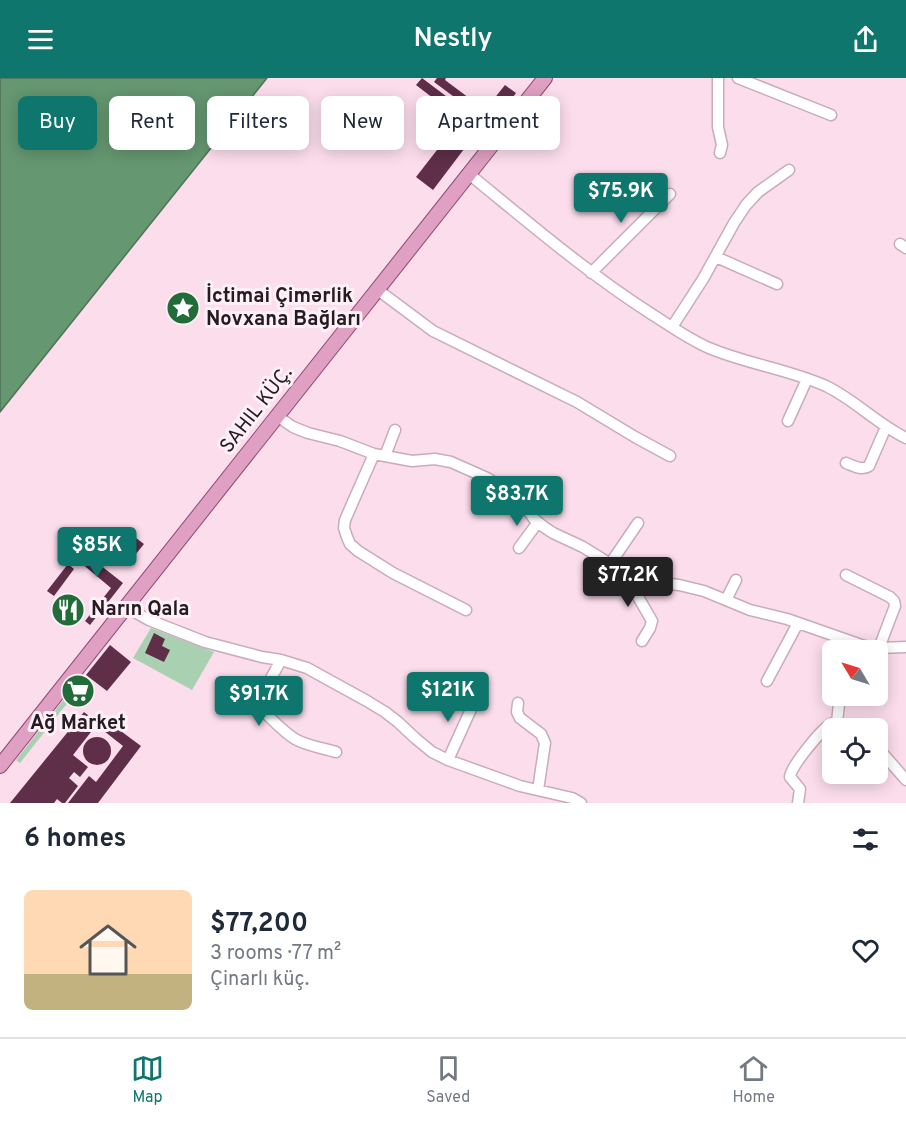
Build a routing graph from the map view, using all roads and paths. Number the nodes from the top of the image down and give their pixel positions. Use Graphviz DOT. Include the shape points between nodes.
graph roads {
  1 [pos="545,78"];
  2 [pos="718,78"];
  3 [pos="738,78"];
  4 [pos="831,115"];
  5 [pos="720,153"];
  6 [pos="789,170"];
  7 [pos="469,174"];
  8 [pos="670,194"];
  9 [pos="716,257"];
  10 [pos="591,273"];
  11 [pos="777,284"];
  12 [pos="378,290"];
  13 [pos="672,327"];
  14 [pos="807,379"];
  15 [pos="277,416"];
  16 [pos="788,421"];
  17 [pos="886,427"];
  18 [pos="395,430"];
  19 [pos="906,438"];
  20 [pos="379,455"];
  21 [pos="669,456"];
  22 [pos="846,463"];
  23 [pos="538,522"];
  24 [pos="638,524"];
  25 [pos="519,548"];
  26 [pos="610,564"];
  27 [pos="846,575"];
  28 [pos="636,580"];
  29 [pos="736,580"];
  30 [pos="726,600"];
  31 [pos="126,607"];
  32 [pos="466,610"];
  33 [pos="798,623"];
  34 [pos="845,640"];
  35 [pos="882,640"];
  36 [pos="642,641"];
  37 [pos="906,647"];
  38 [pos="888,648"];
  39 [pos="280,660"];
  40 [pos="766,681"];
  41 [pos="476,698"];
  42 [pos="518,703"];
  43 [pos="822,733"];
  44 [pos="336,752"];
  45 [pos="888,759"];
  46 [pos="448,760"];
  47 [pos="0,766"];
  48 [pos="906,780"];
  49 [pos="538,790"];
  50 [pos="581,803"];
  51 [pos="798,803"];
  1 -- 7 [label="main road, SAHIL KÜÇ."];
  2 -- 5 [label="street"];
  3 -- 4 [label="street"];
  6 -- 9 [label="street" via="746,205"];
  7 -- 10 [label="street"];
  7 -- 12 [label="main road, SAHIL KÜÇ."];
  8 -- 10 [label="street"];
  9 -- 11 [label="street"];
  9 -- 13 [label="street"];
  10 -- 13 [label="street"];
  12 -- 15 [label="main road, SAHIL KÜÇ."];
  12 -- 21 [label="street" via="433,331 577,402"];
  13 -- 14 [label="street" via="708,348"];
  14 -- 16 [label="street"];
  14 -- 17 [label="street" via="836,392"];
  15 -- 20 [label="street" via="308,433"];
  15 -- 31 [label="main road, SAHIL KÜÇ."];
  17 -- 19 [label="street"];
  17 -- 22 [label="street" via="869,466 865,469"];
  18 -- 20 [label="street"];
  20 -- 23 [label="street" via="451,462 516,496"];
  20 -- 32 [label="street" via="345,520 350,544 393,573"];
  23 -- 25 [label="street"];
  23 -- 26 [label="street"];
  24 -- 26 [label="street"];
  26 -- 28 [label="street"];
  27 -- 35 [label="street" via="894,601"];
  28 -- 30 [label="street" via="689,587"];
  28 -- 36 [label="street" via="638,595 652,621"];
  29 -- 30 [label="street"];
  30 -- 33 [label="street"];
  31 -- 39 [label="street" via="206,642"];
  31 -- 47 [label="main road, SAHIL KÜÇ."];
  33 -- 34 [label="street"];
  33 -- 40 [label="street"];
  37 -- 38 [label="street"];
  39 -- 44 [label="street" via="259,707 296,740"];
  39 -- 46 [label="street" via="307,668 367,701"];
  41 -- 46 [label="street"];
  42 -- 49 [label="street" via="520,718 541,734 544,743"];
  43 -- 51 [label="street" via="791,771 790,777 800,789"];
  45 -- 48 [label="street"];
  46 -- 49 [label="street"];
  49 -- 50 [label="street"];
}
